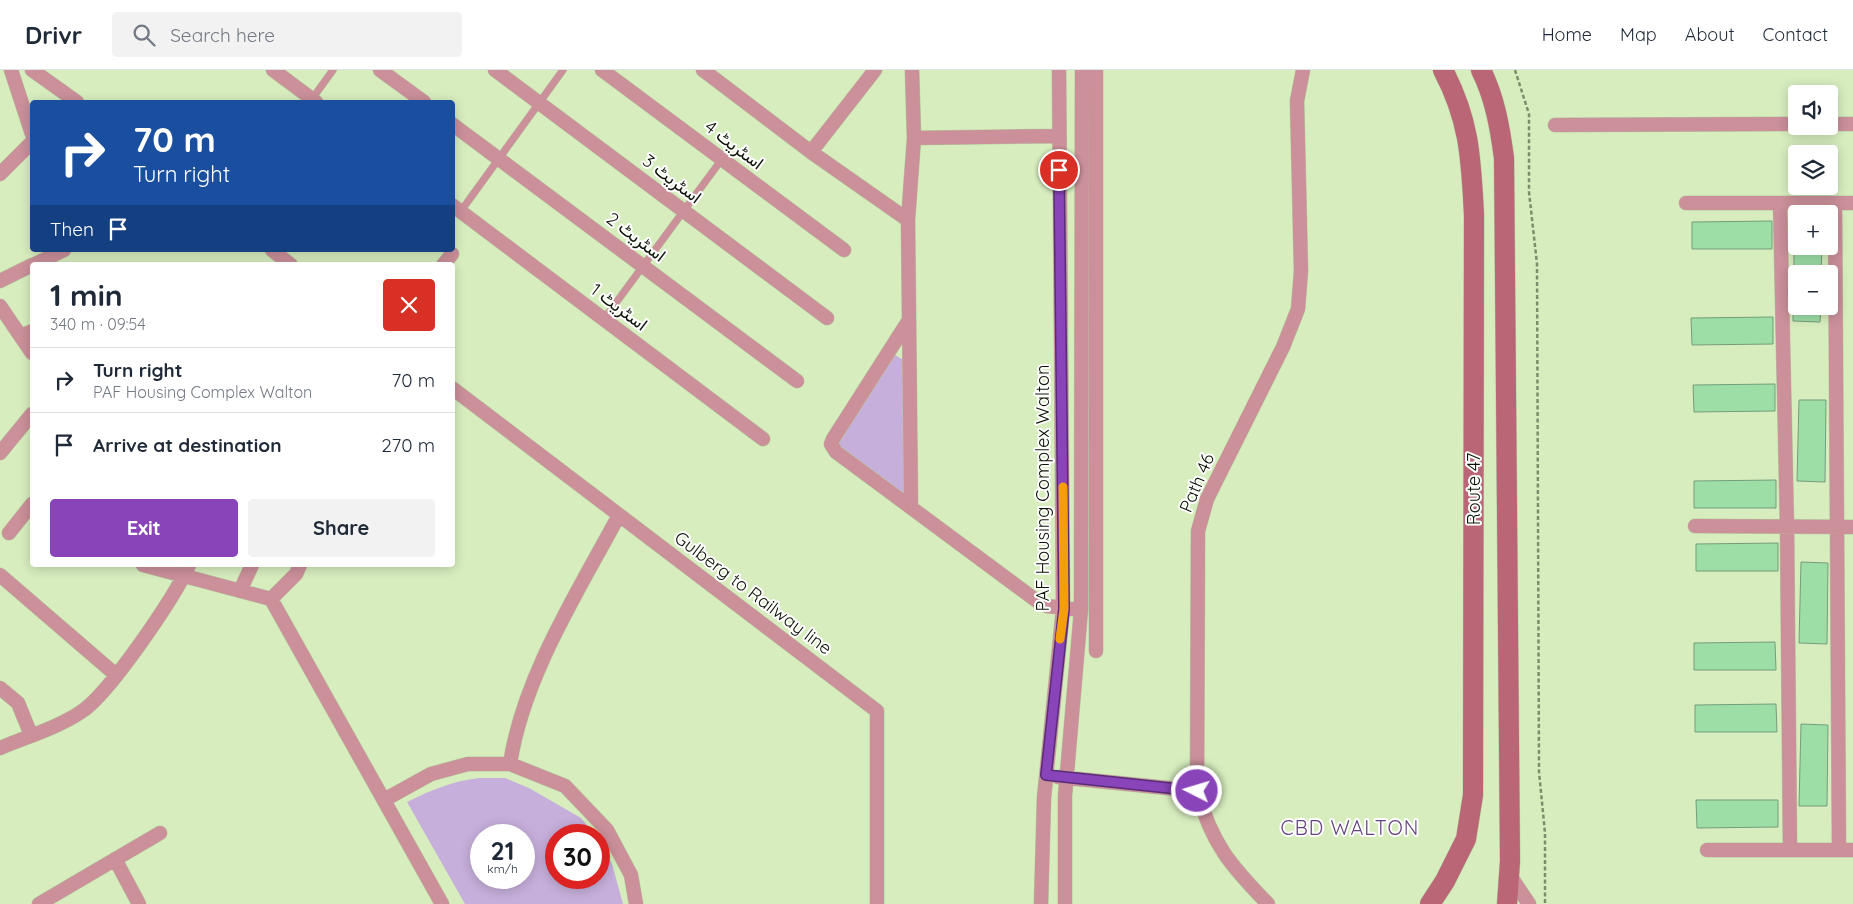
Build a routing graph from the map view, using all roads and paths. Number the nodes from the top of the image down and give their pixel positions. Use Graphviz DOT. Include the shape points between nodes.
graph roads {
  1 [pos="11,70"];
  2 [pos="32,70"];
  3 [pos="273,70"];
  4 [pos="333,70"];
  5 [pos="380,70"];
  6 [pos="494,70"];
  7 [pos="563,70"];
  8 [pos="602,70"];
  9 [pos="703,70"];
  10 [pos="875,70"];
  11 [pos="912,70"];
  12 [pos="1060,70"];
  13 [pos="1082,70"];
  14 [pos="1096,70"];
  15 [pos="1303,70"];
  16 [pos="1443,70"];
  17 [pos="1482,70"];
  18 [pos="1516,70"];
  19 [pos="71,100"];
  20 [pos="313,100"];
  21 [pos="315,100"];
  22 [pos="421,100"];
  23 [pos="539,103"];
  24 [pos="1788,124"];
  25 [pos="1838,124"];
  26 [pos="1853,124"];
  27 [pos="1555,125"];
  28 [pos="455,126"];
  29 [pos="30,128"];
  30 [pos="1059,136"];
  31 [pos="914,138"];
  32 [pos="30,144"];
  33 [pos="811,152"];
  34 [pos="499,158"];
  35 [pos="722,159"];
  36 [pos="0,174"];
  37 [pos="1686,203"];
  38 [pos="1835,203"];
  39 [pos="1853,203"];
  40 [pos="1780,204"];
  41 [pos="456,208"];
  42 [pos="684,211"];
  43 [pos="908,220"];
  44 [pos="844,250"];
  45 [pos="60,252"];
  46 [pos="275,252"];
  47 [pos="39,262"];
  48 [pos="287,262"];
  49 [pos="30,266"];
  50 [pos="644,266"];
  51 [pos="0,281"];
  52 [pos="0,306"];
  53 [pos="828,318"];
  54 [pos="604,319"];
  55 [pos="909,320"];
  56 [pos="27,334"];
  57 [pos="797,381"];
  58 [pos="455,390"];
  59 [pos="30,416"];
  60 [pos="763,439"];
  61 [pos="0,453"];
  62 [pos="30,507"];
  63 [pos="912,507"];
  64 [pos="619,515"];
  65 [pos="1695,526"];
  66 [pos="1787,526"];
  67 [pos="1838,527"];
  68 [pos="1853,527"];
  69 [pos="9,533"];
  70 [pos="157,567"];
  71 [pos="251,567"];
  72 [pos="299,567"];
  73 [pos="186,571"];
  74 [pos="0,575"];
  75 [pos="240,591"];
  76 [pos="271,599"];
  77 [pos="1064,609"];
  78 [pos="1081,610"];
  79 [pos="1096,610"];
  80 [pos="1096,651"];
  81 [pos="116,675"];
  82 [pos="0,688"];
  83 [pos="32,735"];
  84 [pos="0,748"];
  85 [pos="510,764"];
  86 [pos="1046,775"];
  87 [pos="1067,778"];
  88 [pos="1197,791"];
  89 [pos="384,800"];
  90 [pos="160,833"];
  91 [pos="1790,849"];
  92 [pos="1706,850"];
  93 [pos="1839,850"];
  94 [pos="1853,850"];
  95 [pos="115,859"];
  96 [pos="1509,874"];
  97 [pos="40,904"];
  98 [pos="139,904"];
  99 [pos="442,904"];
  100 [pos="636,904"];
  101 [pos="877,904"];
  102 [pos="1041,904"];
  103 [pos="1065,904"];
  104 [pos="1268,904"];
  105 [pos="1430,904"];
  106 [pos="1507,904"];
  107 [pos="1529,904"];
  108 [pos="1545,904"];
  1 -- 29 [label="street"];
  2 -- 19 [label="street"];
  3 -- 20 [label="street"];
  4 -- 21 [label="lane"];
  5 -- 22 [label="street"];
  6 -- 23 [label="street, اسٹریٹ 3"];
  7 -- 23 [label="lane"];
  8 -- 35 [label="street, اسٹریٹ 4"];
  9 -- 33 [label="street"];
  10 -- 33 [label="street"];
  11 -- 31 [label="street"];
  12 -- 30 [label="street, PAF Housing Complex Walton"];
  13 -- 78 [label="street"];
  14 -- 79 [label="street"];
  15 -- 88 [label="street, Path 46" via="1297,102 1301,271 1298,308 1283,347 1207,498 1198,531"];
  16 -- 105 [label="street, Route 47" via="1457,96 1470,146 1474,215 1473,795 1466,839"];
  17 -- 96 [label="street, Route 47" via="1499,120 1504,158"];
  18 -- 108 [label="path" via="1529,114 1529,192 1536,264 1539,772 1545,833"];
  23 -- 34 [label="lane"];
  23 -- 42 [label="street, اسٹریٹ 3"];
  24 -- 27 [label="street"];
  25 -- 26 [label="street"];
  28 -- 34 [label="street, اسٹریٹ 2"];
  30 -- 31 [label="street"];
  30 -- 77 [label="street, PAF Housing Complex Walton"];
  31 -- 43 [label="street"];
  32 -- 36 [label="street"];
  33 -- 43 [label="street"];
  34 -- 41 [label="lane"];
  34 -- 50 [label="street, اسٹریٹ 2"];
  35 -- 42 [label="lane"];
  35 -- 44 [label="street, اسٹریٹ 4"];
  37 -- 40 [label="street"];
  38 -- 39 [label="street"];
  38 -- 40 [label="street"];
  38 -- 67 [label="street"];
  40 -- 66 [label="street"];
  41 -- 54 [label="street, اسٹریٹ 1"];
  42 -- 50 [label="lane"];
  42 -- 53 [label="street, اسٹریٹ 3"];
  43 -- 55 [label="street"];
  45 -- 47 [label="street"];
  46 -- 48 [label="street"];
  49 -- 51 [label="street"];
  50 -- 54 [label="lane"];
  50 -- 57 [label="street, اسٹریٹ 2"];
  52 -- 56 [label="street"];
  54 -- 60 [label="street, اسٹریٹ 1"];
  55 -- 63 [label="street"];
  55 -- 63 [label="street" via="831,444 836,452"];
  58 -- 64 [label="street, Gulberg to Railway line"];
  59 -- 61 [label="street"];
  62 -- 69 [label="street"];
  63 -- 77 [label="street" via="1037,601"];
  64 -- 85 [label="street" via="561,624 536,679 514,734"];
  64 -- 101 [label="street, Gulberg to Railway line" via="877,711"];
  65 -- 66 [label="street"];
  66 -- 67 [label="street"];
  66 -- 91 [label="street"];
  67 -- 68 [label="street"];
  67 -- 93 [label="street"];
  70 -- 73 [label="street"];
  71 -- 75 [label="street"];
  72 -- 76 [label="street"];
  73 -- 75 [label="street"];
  73 -- 81 [label="street"];
  74 -- 81 [label="street"];
  75 -- 76 [label="street"];
  76 -- 89 [label="street"];
  77 -- 78 [label="street"];
  77 -- 86 [label="street, PAF Housing Complex Walton"];
  78 -- 79 [label="street"];
  78 -- 87 [label="street"];
  79 -- 80 [label="street"];
  81 -- 83 [label="street" via="100,696 80,712"];
  82 -- 83 [label="street" via="18,703"];
  83 -- 84 [label="street"];
  85 -- 89 [label="street" via="468,764 431,774"];
  85 -- 100 [label="street" via="565,786 607,830 631,876"];
  86 -- 87 [label="street"];
  86 -- 102 [label="street, PAF Housing Complex Walton"];
  87 -- 88 [label="street"];
  87 -- 103 [label="street"];
  88 -- 104 [label="street, Path 46" via="1205,820 1220,849"];
  89 -- 99 [label="street"];
  90 -- 95 [label="street"];
  91 -- 92 [label="street"];
  91 -- 93 [label="street"];
  93 -- 94 [label="street"];
  95 -- 97 [label="street"];
  95 -- 98 [label="street"];
  96 -- 106 [label="street, Route 47"];
  96 -- 107 [label="street"];
}
